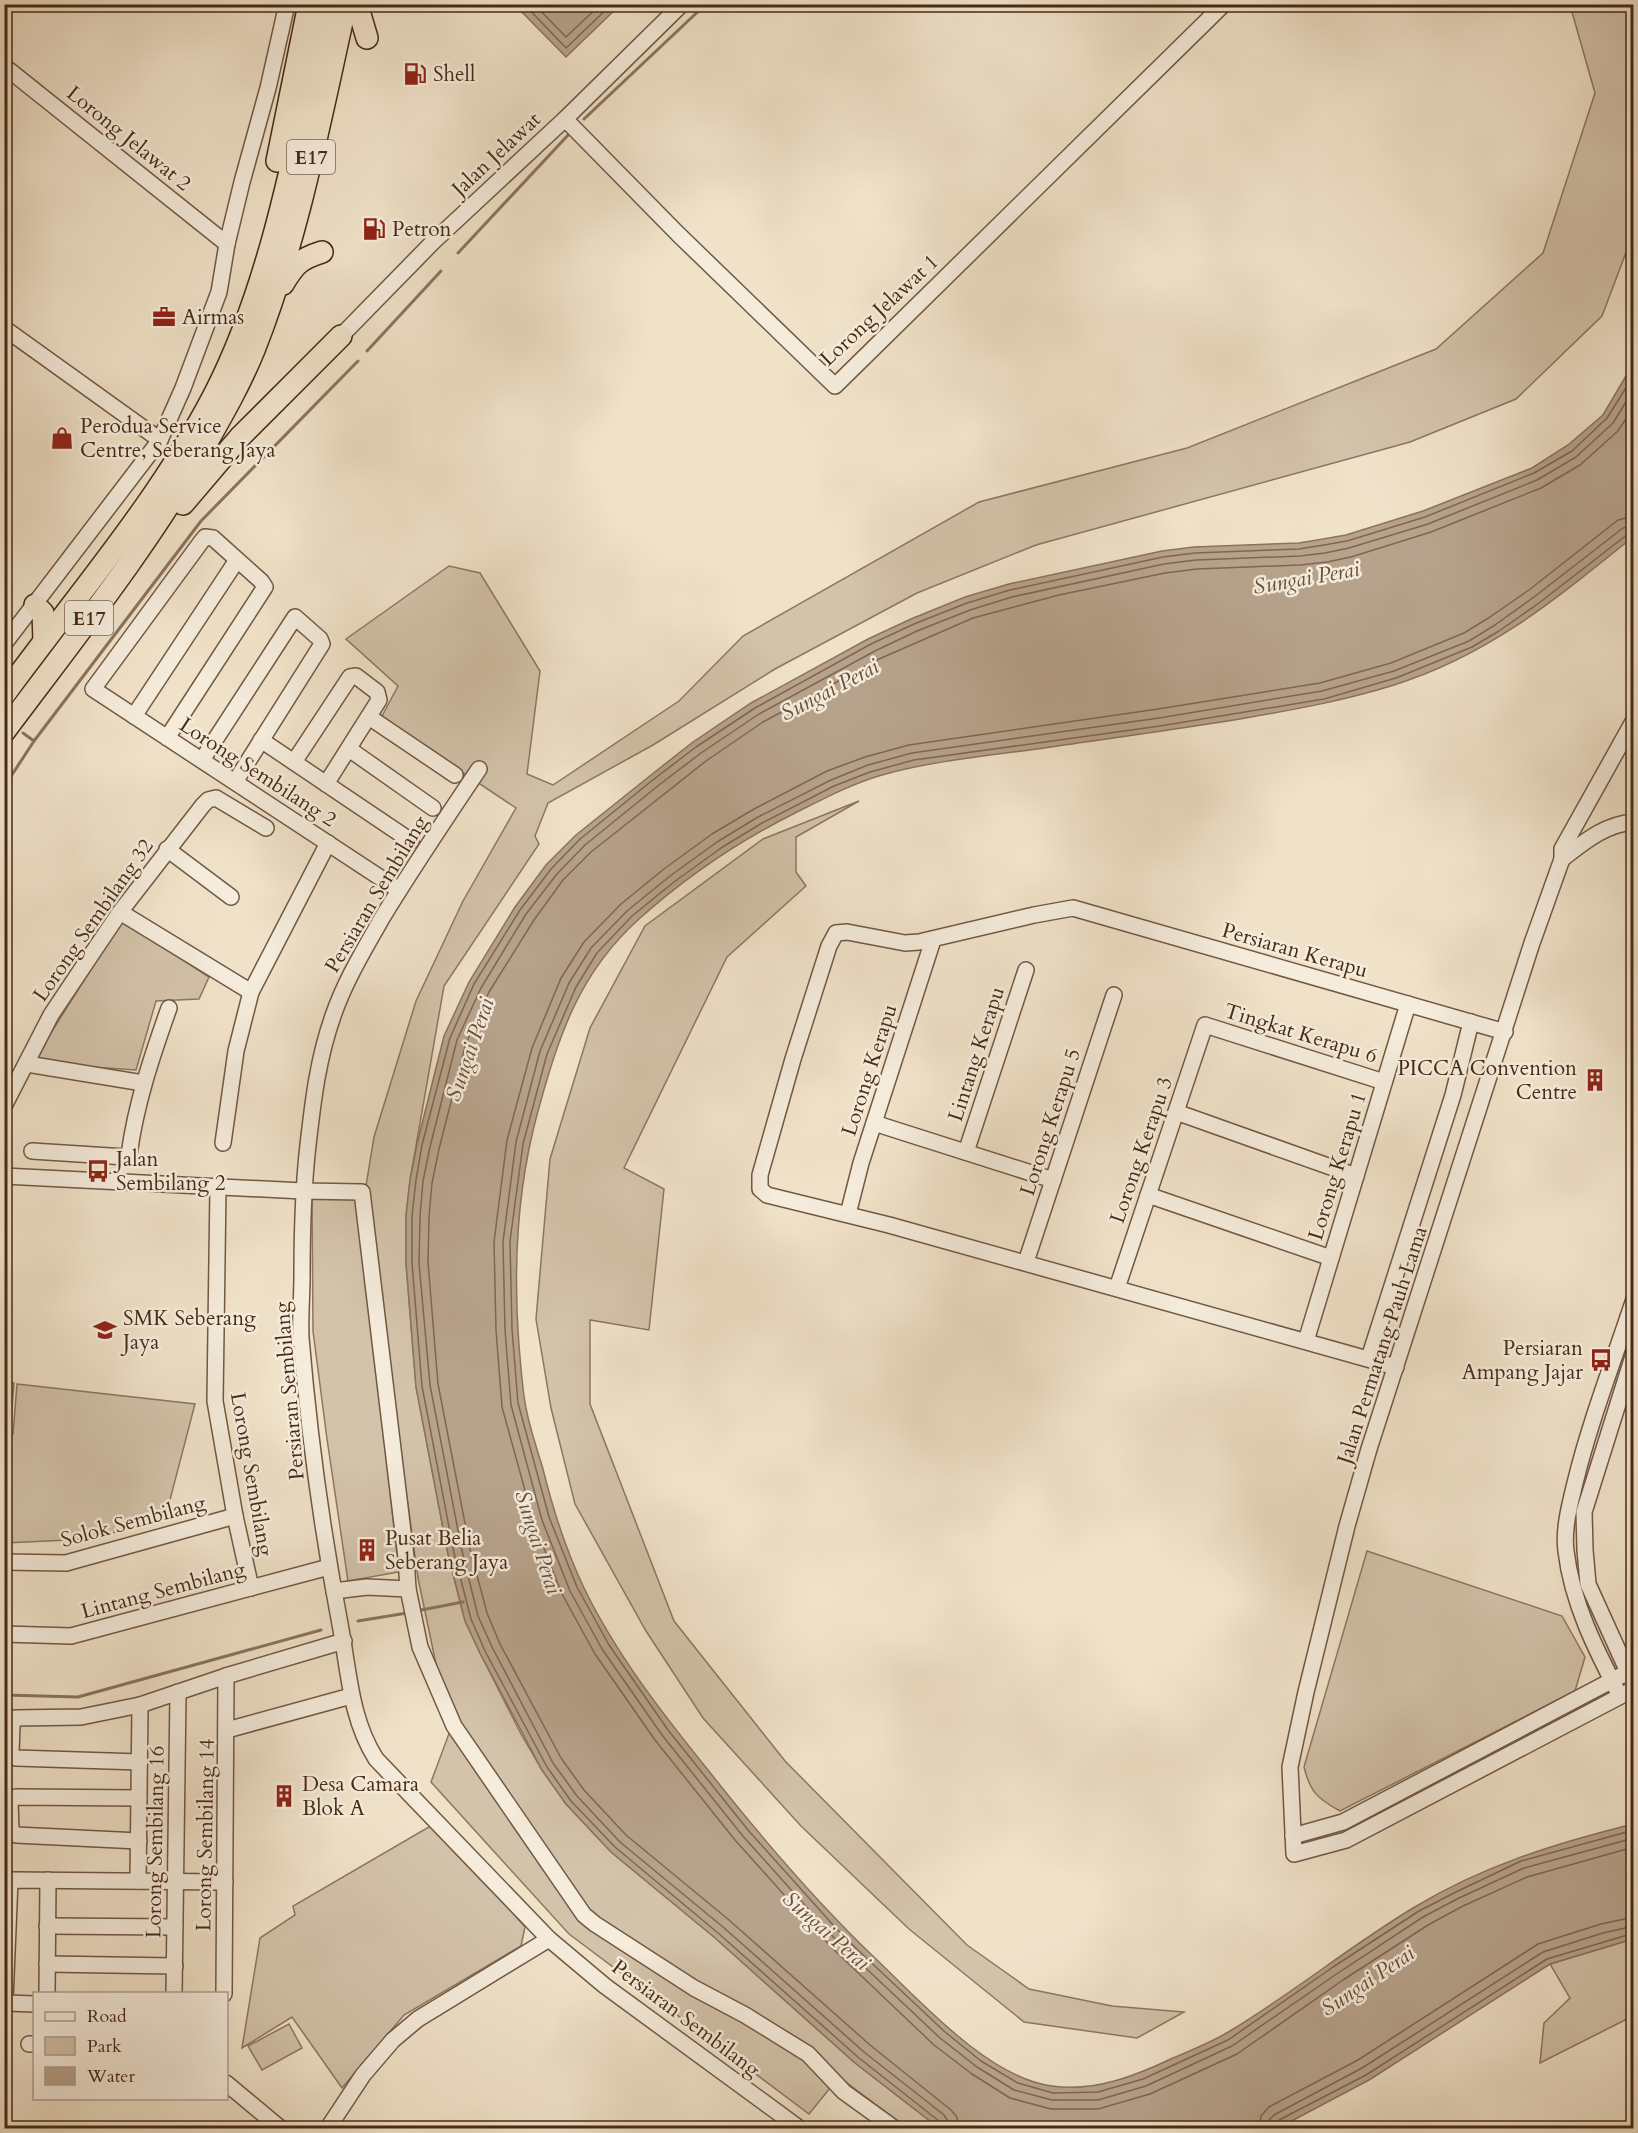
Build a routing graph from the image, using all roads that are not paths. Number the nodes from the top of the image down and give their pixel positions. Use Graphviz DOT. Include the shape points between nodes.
graph roads {
  1 [pos="287,4"];
  2 [pos="309,4"];
  3 [pos="327,4"];
  4 [pos="346,4"];
  5 [pos="357,4"];
  6 [pos="682,4"];
  7 [pos="1224,4"];
  8 [pos="367,38"];
  9 [pos="4,66"];
  10 [pos="565,119"];
  11 [pos="227,244"];
  12 [pos="322,252"];
  13 [pos="261,305"];
  14 [pos="4,328"];
  15 [pos="341,336"];
  16 [pos="160,440"];
  17 [pos="237,560"];
  18 [pos="124,571"];
  19 [pos="35,605"];
  20 [pos="44,641"];
  21 [pos="4,644"];
  22 [pos="4,695"];
  23 [pos="134,716"];
  24 [pos="369,717"];
  25 [pos="1634,720"];
  26 [pos="4,732"];
  27 [pos="167,738"];
  28 [pos="261,740"];
  29 [pos="349,749"];
  30 [pos="202,760"];
  31 [pos="294,762"];
  32 [pos="479,769"];
  33 [pos="455,775"];
  34 [pos="234,782"];
  35 [pos="326,784"];
  36 [pos="433,808"];
  37 [pos="1634,822"];
  38 [pos="266,828"];
  39 [pos="411,841"];
  40 [pos="328,843"];
  41 [pos="167,849"];
  42 [pos="1562,859"];
  43 [pos="399,890"];
  44 [pos="231,897"];
  45 [pos="120,912"];
  46 [pos="933,940"];
  47 [pos="1026,970"];
  48 [pos="250,992"];
  49 [pos="1114,995"];
  50 [pos="1408,1004"];
  51 [pos="169,1008"];
  52 [pos="1471,1022"];
  53 [pos="1205,1025"];
  54 [pos="1505,1032"];
  55 [pos="27,1064"];
  56 [pos="1384,1082"];
  57 [pos="143,1083"];
  58 [pos="4,1106"];
  59 [pos="1176,1112"];
  60 [pos="874,1123"];
  61 [pos="222,1143"];
  62 [pos="32,1151"];
  63 [pos="966,1152"];
  64 [pos="4,1176"];
  65 [pos="1356,1176"];
  66 [pos="1053,1180"];
  67 [pos="218,1187"];
  68 [pos="303,1191"];
  69 [pos="1148,1195"];
  70 [pos="848,1214"];
  71 [pos="1331,1258"];
  72 [pos="1026,1262"];
  73 [pos="1117,1288"];
  74 [pos="1634,1299"];
  75 [pos="1306,1341"];
  76 [pos="1634,1353"];
  77 [pos="1369,1358"];
  78 [pos="1396,1366"];
  79 [pos="235,1516"];
  80 [pos="4,1562"];
  81 [pos="329,1567"];
  82 [pos="251,1588"];
  83 [pos="408,1589"];
  84 [pos="334,1591"];
  85 [pos="4,1634"];
  86 [pos="344,1641"];
  87 [pos="226,1676"];
  88 [pos="1631,1678"];
  89 [pos="1612,1681"];
  90 [pos="178,1692"];
  91 [pos="1627,1692"];
  92 [pos="351,1696"];
  93 [pos="140,1705"];
  94 [pos="227,1730"];
  95 [pos="140,1762"];
  96 [pos="139,1798"];
  97 [pos="1293,1836"];
  98 [pos="139,1841"];
  99 [pos="48,1880"];
  100 [pos="138,1881"];
  101 [pos="176,1881"];
  102 [pos="225,1882"];
  103 [pos="47,1926"];
  104 [pos="175,1927"];
  105 [pos="549,1939"];
  106 [pos="47,1964"];
  107 [pos="175,1966"];
  108 [pos="47,1992"];
  109 [pos="174,1992"];
  110 [pos="224,1992"];
  111 [pos="33,2004"];
  112 [pos="228,2085"];
  113 [pos="280,2128"];
  114 [pos="328,2128"];
  115 [pos="799,2128"];
  116 [pos="894,2128"];
  1 -- 11 [label="street"];
  2 -- 13 [label="highway" via="266,216"];
  3 -- 13 [label="highway, E17" via="271,243"];
  4 -- 13 [label="highway, E17" via="289,246"];
  5 -- 8 [label="highway"];
  6 -- 10 [label="street, Jalan Jelawat"];
  7 -- 10 [label="street, Lorong Jelawat 1" via="835,386"];
  9 -- 11 [label="street, Lorong Jelawat 2"];
  10 -- 15 [label="street, Jalan Jelawat" via="432,242"];
  11 -- 16 [label="street" via="219,292"];
  12 -- 13 [label="highway" via="303,258"];
  13 -- 18 [label="highway, E17" via="253,351 231,400 186,479"];
  13 -- 20 [label="highway, E17" via="188,443 159,488"];
  14 -- 16 [label="street"];
  15 -- 18 [label="highway" via="240,437"];
  16 -- 19 [label="street"];
  17 -- 23 [label="street"];
  17 -- 23 [label="street, Lorong Sembilang 2" via="213,538 206,537 93,689"];
  17 -- 27 [label="street" via="265,587"];
  18 -- 26 [label="highway, E17"];
  19 -- 20 [label="highway" via="43,613"];
  19 -- 21 [label="street"];
  20 -- 22 [label="highway, E17"];
  23 -- 27 [label="street, Lorong Sembilang 2"];
  24 -- 29 [label="street"];
  24 -- 31 [label="street" via="379,699 377,692 356,676 350,677"];
  24 -- 33 [label="street"];
  25 -- 42 [label="street, Jalan Permatang Pauh Lama" via="1562,849"];
  27 -- 30 [label="street, Lorong Sembilang 2"];
  28 -- 30 [label="street" via="322,644 295,617"];
  28 -- 31 [label="street"];
  28 -- 34 [label="street"];
  29 -- 35 [label="street"];
  29 -- 36 [label="street"];
  30 -- 34 [label="street, Lorong Sembilang 2"];
  31 -- 35 [label="street"];
  32 -- 43 [label="street, Persiaran Sembilang"];
  34 -- 40 [label="street, Lorong Sembilang 2"];
  35 -- 39 [label="street"];
  37 -- 42 [label="street" via="1607,828"];
  38 -- 41 [label="street, Lorong Sembilang 32" via="212,798"];
  40 -- 43 [label="street, Lorong Sembilang 2"];
  40 -- 48 [label="street"];
  41 -- 44 [label="street"];
  41 -- 45 [label="street, Lorong Sembilang 32"];
  42 -- 54 [label="street, Jalan Permatang Pauh Lama"];
  43 -- 68 [label="street, Persiaran Sembilang" via="344,988 333,1018 317,1073"];
  45 -- 48 [label="street"];
  45 -- 55 [label="street, Lorong Sembilang 32" via="51,1015"];
  46 -- 50 [label="street, Persiaran Kerapu" via="1073,908"];
  46 -- 60 [label="street, Lorong Kerapu"];
  46 -- 70 [label="street" via="904,943 836,933 793,1059 760,1175 760,1189 777,1198"];
  47 -- 63 [label="street, Lintang Kerapu"];
  48 -- 61 [label="street" via="236,1051"];
  49 -- 66 [label="street, Lorong Kerapu 5"];
  50 -- 52 [label="street, Persiaran Kerapu"];
  50 -- 56 [label="street, Lorong Kerapu 1"];
  51 -- 57 [label="street"];
  52 -- 54 [label="street, Persiaran Kerapu"];
  52 -- 77 [label="street" via="1453,1095"];
  53 -- 56 [label="street, Tingkat Kerapu 6"];
  53 -- 59 [label="street, Lorong Kerapu 3"];
  54 -- 78 [label="street, Jalan Permatang Pauh Lama"];
  55 -- 57 [label="street"];
  55 -- 58 [label="street, Lorong Sembilang 32"];
  56 -- 65 [label="street, Lorong Kerapu 1"];
  57 -- 62 [label="street" via="126,1157"];
  59 -- 65 [label="street"];
  59 -- 69 [label="street, Lorong Kerapu 3"];
  60 -- 63 [label="street"];
  60 -- 70 [label="street, Lorong Kerapu"];
  63 -- 66 [label="street"];
  64 -- 67 [label="street"];
  65 -- 71 [label="street, Lorong Kerapu 1"];
  66 -- 72 [label="street, Lorong Kerapu 5"];
  67 -- 68 [label="street"];
  67 -- 79 [label="street, Lorong Sembilang" via="214,1401"];
  68 -- 81 [label="street, Persiaran Sembilang" via="301,1336"];
  68 -- 83 [label="street" via="362,1192"];
  69 -- 71 [label="street"];
  69 -- 73 [label="street, Lorong Kerapu 3"];
  70 -- 72 [label="street"];
  71 -- 75 [label="street, Lorong Kerapu 1"];
  72 -- 73 [label="street"];
  73 -- 75 [label="street"];
  74 -- 89 [label="street" via="1581,1459 1569,1508 1565,1548 1580,1610"];
  75 -- 77 [label="street"];
  76 -- 88 [label="street" via="1584,1512 1588,1584"];
  77 -- 78 [label="street"];
  78 -- 97 [label="street, Jalan Permatang Pauh Lama" via="1347,1526 1303,1703 1290,1767"];
  79 -- 80 [label="street, Solok Sembilang" via="66,1563"];
  79 -- 82 [label="street, Lorong Sembilang"];
  81 -- 82 [label="street, Lintang Sembilang"];
  81 -- 84 [label="street, Persiaran Sembilang"];
  82 -- 85 [label="street, Lintang Sembilang" via="71,1636"];
  83 -- 84 [label="street"];
  83 -- 116 [label="street" via="420,1647 454,1726 584,1915 694,1988 808,2054 844,2092"];
  84 -- 86 [label="street, Persiaran Sembilang"];
  86 -- 87 [label="street"];
  86 -- 92 [label="street, Persiaran Sembilang"];
  87 -- 90 [label="street"];
  87 -- 94 [label="street, Lorong Sembilang 14"];
  88 -- 89 [label="street"];
  89 -- 91 [label="street"];
  89 -- 97 [label="street" via="1343,1822"];
  90 -- 93 [label="street"];
  90 -- 101 [label="street, Lorong Sembilang 16"];
  91 -- 97 [label="street, Jalan Permatang Pauh Lama" via="1346,1840 1294,1854"];
  92 -- 94 [label="street"];
  92 -- 105 [label="street, Persiaran Sembilang" via="362,1734 376,1759"];
  93 -- 95 [label="street"];
  93 -- 95 [label="street" via="81,1717 15,1718 12,1756"];
  94 -- 102 [label="street, Lorong Sembilang 14"];
  95 -- 96 [label="street"];
  96 -- 98 [label="street"];
  96 -- 98 [label="street" via="16,1797 10,1801 11,1830 16,1835"];
  98 -- 100 [label="street"];
  99 -- 100 [label="street"];
  99 -- 103 [label="street"];
  99 -- 111 [label="street" via="10,1881 5,2000"];
  100 -- 101 [label="street"];
  101 -- 102 [label="street"];
  101 -- 104 [label="street, Lorong Sembilang 16"];
  102 -- 110 [label="street, Lorong Sembilang 14"];
  103 -- 104 [label="street"];
  103 -- 106 [label="street"];
  104 -- 107 [label="street, Lorong Sembilang 16"];
  105 -- 114 [label="street" via="418,2019 393,2040"];
  105 -- 115 [label="street, Persiaran Sembilang" via="605,1986"];
  106 -- 107 [label="street"];
  106 -- 108 [label="street"];
  107 -- 109 [label="street, Lorong Sembilang 16"];
  112 -- 113 [label="street"];
}
